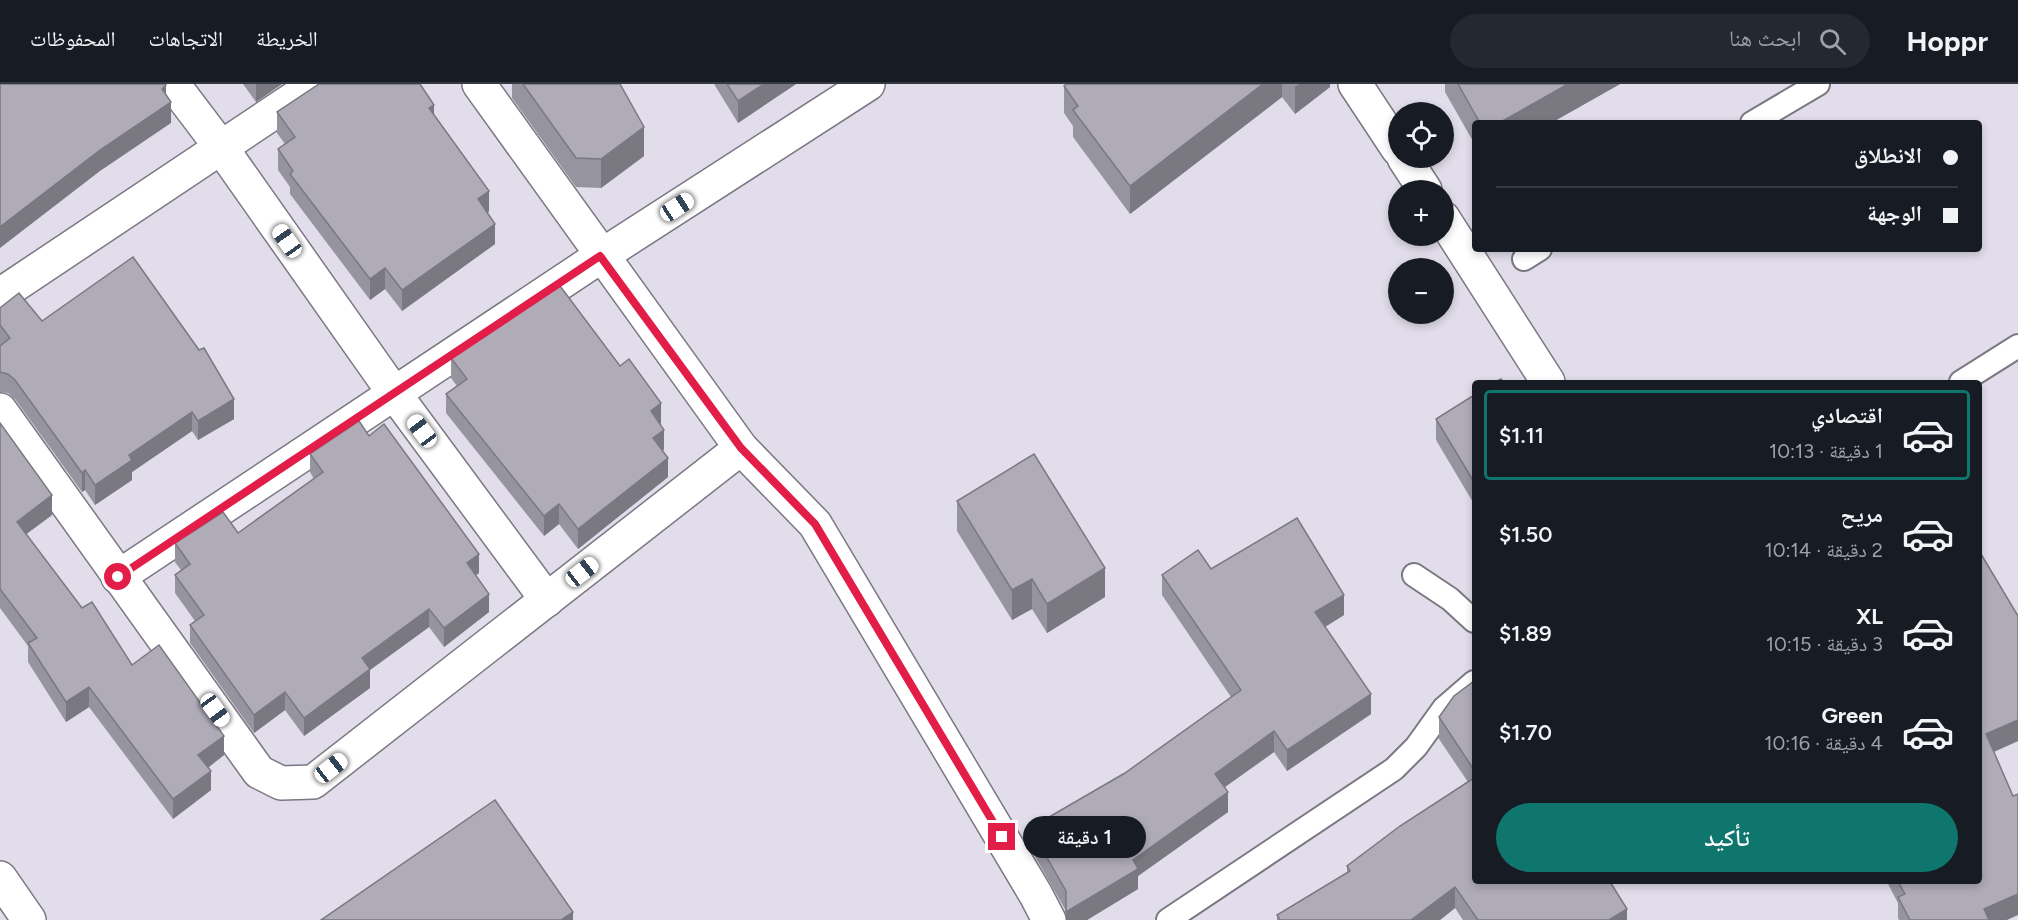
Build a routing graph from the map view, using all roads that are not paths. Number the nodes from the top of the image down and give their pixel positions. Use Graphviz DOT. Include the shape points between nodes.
graph roads {
  1 [pos="173,84"];
  2 [pos="316,84"];
  3 [pos="479,84"];
  4 [pos="868,84"];
  5 [pos="1355,84"];
  6 [pos="1818,84"];
  7 [pos="1757,120"];
  8 [pos="1388,134"];
  9 [pos="220,146"];
  10 [pos="1454,235"];
  11 [pos="600,256"];
  12 [pos="0,296"];
  13 [pos="2018,346"];
  14 [pos="1547,380"];
  15 [pos="1964,380"];
  16 [pos="394,393"];
  17 [pos="0,410"];
  18 [pos="741,448"];
  19 [pos="1414,575"];
  20 [pos="118,577"];
  21 [pos="547,600"];
  22 [pos="1472,619"];
  23 [pos="1472,684"];
  24 [pos="0,878"];
  25 [pos="29,920"];
  26 [pos="1049,920"];
  27 [pos="1168,920"];
  1 -- 9 [label="street"];
  2 -- 9 [label="street"];
  3 -- 11 [label="street"];
  4 -- 11 [label="street"];
  5 -- 8 [label="street"];
  6 -- 7 [label="lane"];
  9 -- 12 [label="street"];
  9 -- 16 [label="street"];
  10 -- 14 [label="street"];
  11 -- 16 [label="street"];
  11 -- 18 [label="street"];
  13 -- 15 [label="lane"];
  16 -- 20 [label="street"];
  16 -- 21 [label="street"];
  17 -- 20 [label="street"];
  18 -- 21 [label="street"];
  18 -- 26 [label="street" via="815,524"];
  19 -- 22 [label="lane"];
  20 -- 21 [label="street" via="259,772 281,783 313,782"];
  23 -- 27 [label="lane" via="1444,708 1416,747 1394,769"];
  24 -- 25 [label="street"];
}
